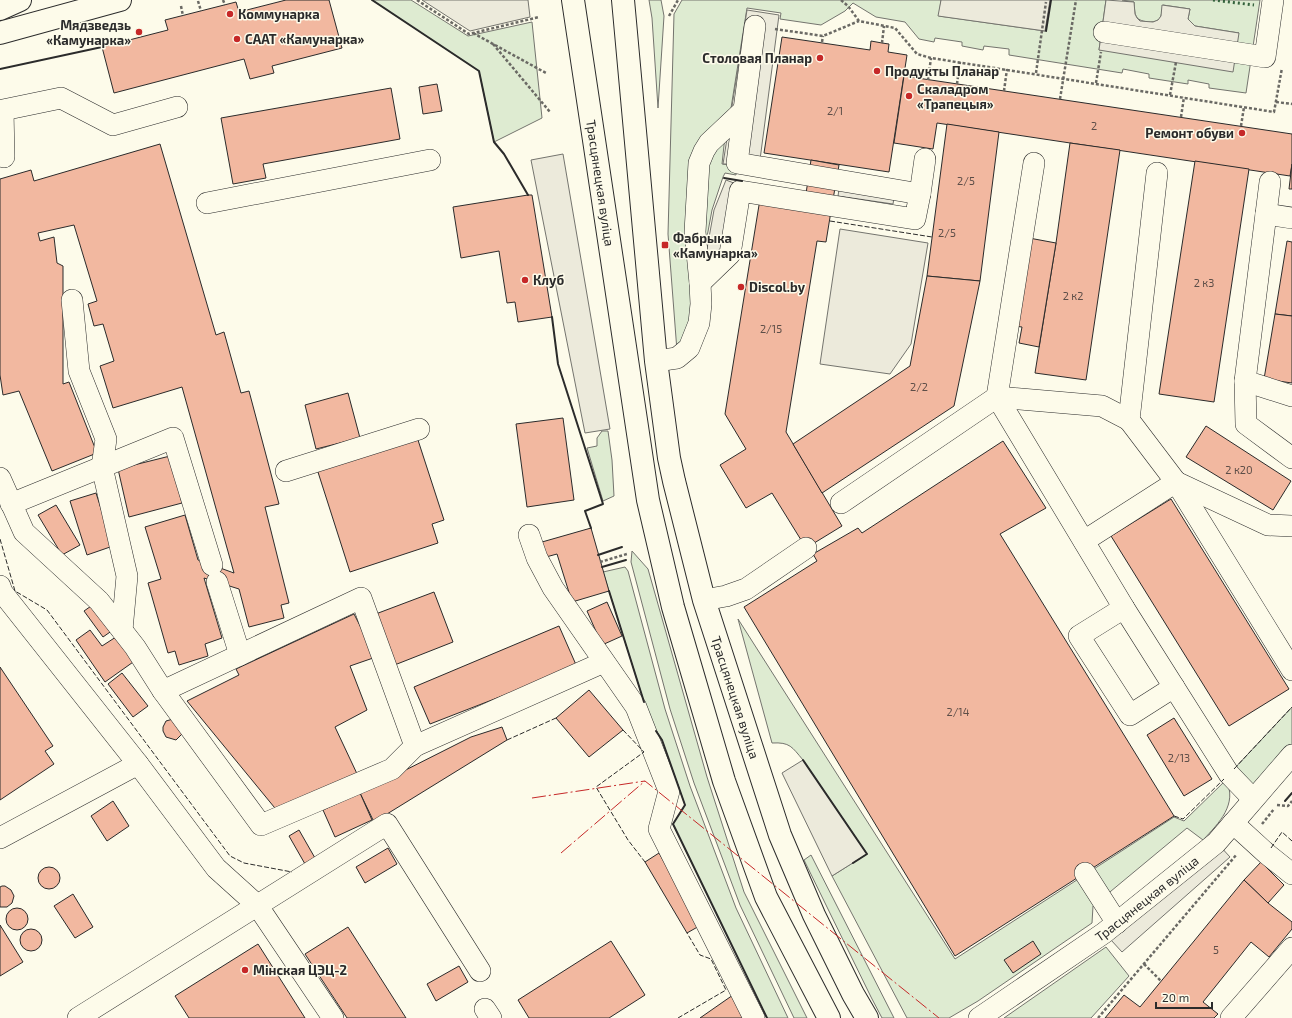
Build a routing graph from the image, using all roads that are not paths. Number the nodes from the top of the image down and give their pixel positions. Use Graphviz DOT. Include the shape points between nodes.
graph roads {
  1 [pos="20,0"];
  2 [pos="120,0"];
  3 [pos="573,0"];
  4 [pos="623,0"];
  5 [pos="1273,0"];
  6 [pos="0,9"];
  7 [pos="755,26"];
  8 [pos="0,33"];
  9 [pos="1102,42"];
  10 [pos="177,107"];
  11 [pos="744,111"];
  12 [pos="4,156"];
  13 [pos="925,159"];
  14 [pos="430,160"];
  15 [pos="1034,163"];
  16 [pos="1157,173"];
  17 [pos="1270,182"];
  18 [pos="920,194"];
  19 [pos="206,203"];
  20 [pos="1266,214"];
  21 [pos="1292,218"];
  22 [pos="700,283"];
  23 [pos="72,300"];
  24 [pos="656,361"];
  25 [pos="628,365"];
  26 [pos="1245,381"];
  27 [pos="1292,396"];
  28 [pos="997,397"];
  29 [pos="1129,420"];
  30 [pos="419,429"];
  31 [pos="1292,458"];
  32 [pos="102,467"];
  33 [pos="286,471"];
  34 [pos="0,478"];
  35 [pos="1176,482"];
  36 [pos="841,503"];
  37 [pos="12,504"];
  38 [pos="1292,526"];
  39 [pos="529,535"];
  40 [pos="1084,541"];
  41 [pos="802,543"];
  42 [pos="0,586"];
  43 [pos="704,600"];
  44 [pos="1124,608"];
  45 [pos="122,630"];
  46 [pos="240,655"];
  47 [pos="604,662"];
  48 [pos="1292,668"];
  49 [pos="1174,687"];
  50 [pos="163,691"];
  51 [pos="415,746"];
  52 [pos="1292,755"];
  53 [pos="138,764"];
  54 [pos="1253,799"];
  55 [pos="1233,822"];
  56 [pos="0,838"];
  57 [pos="1084,873"];
  58 [pos="1292,874"];
  59 [pos="257,905"];
  60 [pos="1117,922"];
  61 [pos="1292,948"];
  62 [pos="480,971"];
  63 [pos="78,1018"];
  64 [pos="333,1018"];
  65 [pos="754,1018"];
  66 [pos="829,1018"];
  67 [pos="867,1018"];
  68 [pos="979,1018"];
  69 [pos="1230,1018"];
  1 -- 6 [label="main road"];
  2 -- 8 [label="main road"];
  3 -- 25 [label="main road, Трасцянецкая вуліца"];
  4 -- 24 [label="main road, Трасцянецкая вуліца"];
  5 -- 9 [label="street" via="1265,57"];
  7 -- 11 [label="street"];
  10 -- 12 [label="street" via="113,125 61,98 3,110"];
  11 -- 18 [label="street" via="737,163"];
  11 -- 22 [label="street" via="709,143 699,163 695,232"];
  13 -- 18 [label="street"];
  14 -- 19 [label="street"];
  15 -- 28 [label="street"];
  16 -- 29 [label="street"];
  17 -- 20 [label="street"];
  18 -- 22 [label="street" via="915,219 740,191 730,254"];
  20 -- 21 [label="street"];
  20 -- 26 [label="street"];
  22 -- 24 [label="street" via="699,323 690,348 677,358"];
  23 -- 32 [label="street" via="79,371 106,439"];
  24 -- 25 [label="main road"];
  24 -- 43 [label="main road, Трасцянецкая вуліца" via="669,458"];
  25 -- 66 [label="main road, Трасцянецкая вуліца" via="647,493 673,607 724,781 766,897"];
  26 -- 27 [label="street"];
  26 -- 31 [label="street" via="1246,424"];
  28 -- 29 [label="street" via="1102,406"];
  28 -- 36 [label="street"];
  28 -- 40 [label="street"];
  29 -- 35 [label="street"];
  30 -- 33 [label="street"];
  32 -- 37 [label="street"];
  32 -- 45 [label="street" via="127,576"];
  32 -- 46 [label="street" via="173,438"];
  34 -- 37 [label="street"];
  35 -- 38 [label="street" via="1268,525"];
  35 -- 40 [label="street"];
  35 -- 48 [label="street"];
  37 -- 45 [label="street" via="24,532 99,601"];
  39 -- 47 [label="street" via="537,558 553,588"];
  40 -- 44 [label="street"];
  41 -- 43 [label="street" via="746,589"];
  42 -- 53 [label="street" via="2,592"];
  43 -- 67 [label="main road, Трасцянецкая вуліца" via="780,835 814,915"];
  44 -- 49 [label="street"];
  44 -- 49 [label="street" via="1080,636 1130,715"];
  45 -- 50 [label="street"];
  46 -- 50 [label="street"];
  46 -- 51 [label="street" via="361,598"];
  47 -- 51 [label="street"];
  47 -- 65 [label="street" via="636,707 669,790 659,829"];
  49 -- 54 [label="street" via="1229,774"];
  50 -- 51 [label="street" via="261,825 392,769"];
  52 -- 54 [label="street, Трасцянецкая вуліца"];
  53 -- 56 [label="street"];
  53 -- 59 [label="street" via="216,868"];
  54 -- 55 [label="street, Трасцянецкая вуліца"];
  55 -- 58 [label="street"];
  55 -- 60 [label="street, Трасцянецкая вуліца" via="1216,843"];
  57 -- 60 [label="street"];
  59 -- 62 [label="street" via="387,824"];
  59 -- 63 [label="street"];
  59 -- 64 [label="street"];
  60 -- 68 [label="street, Трасцянецкая вуліца"];
  61 -- 69 [label="street"];
}
